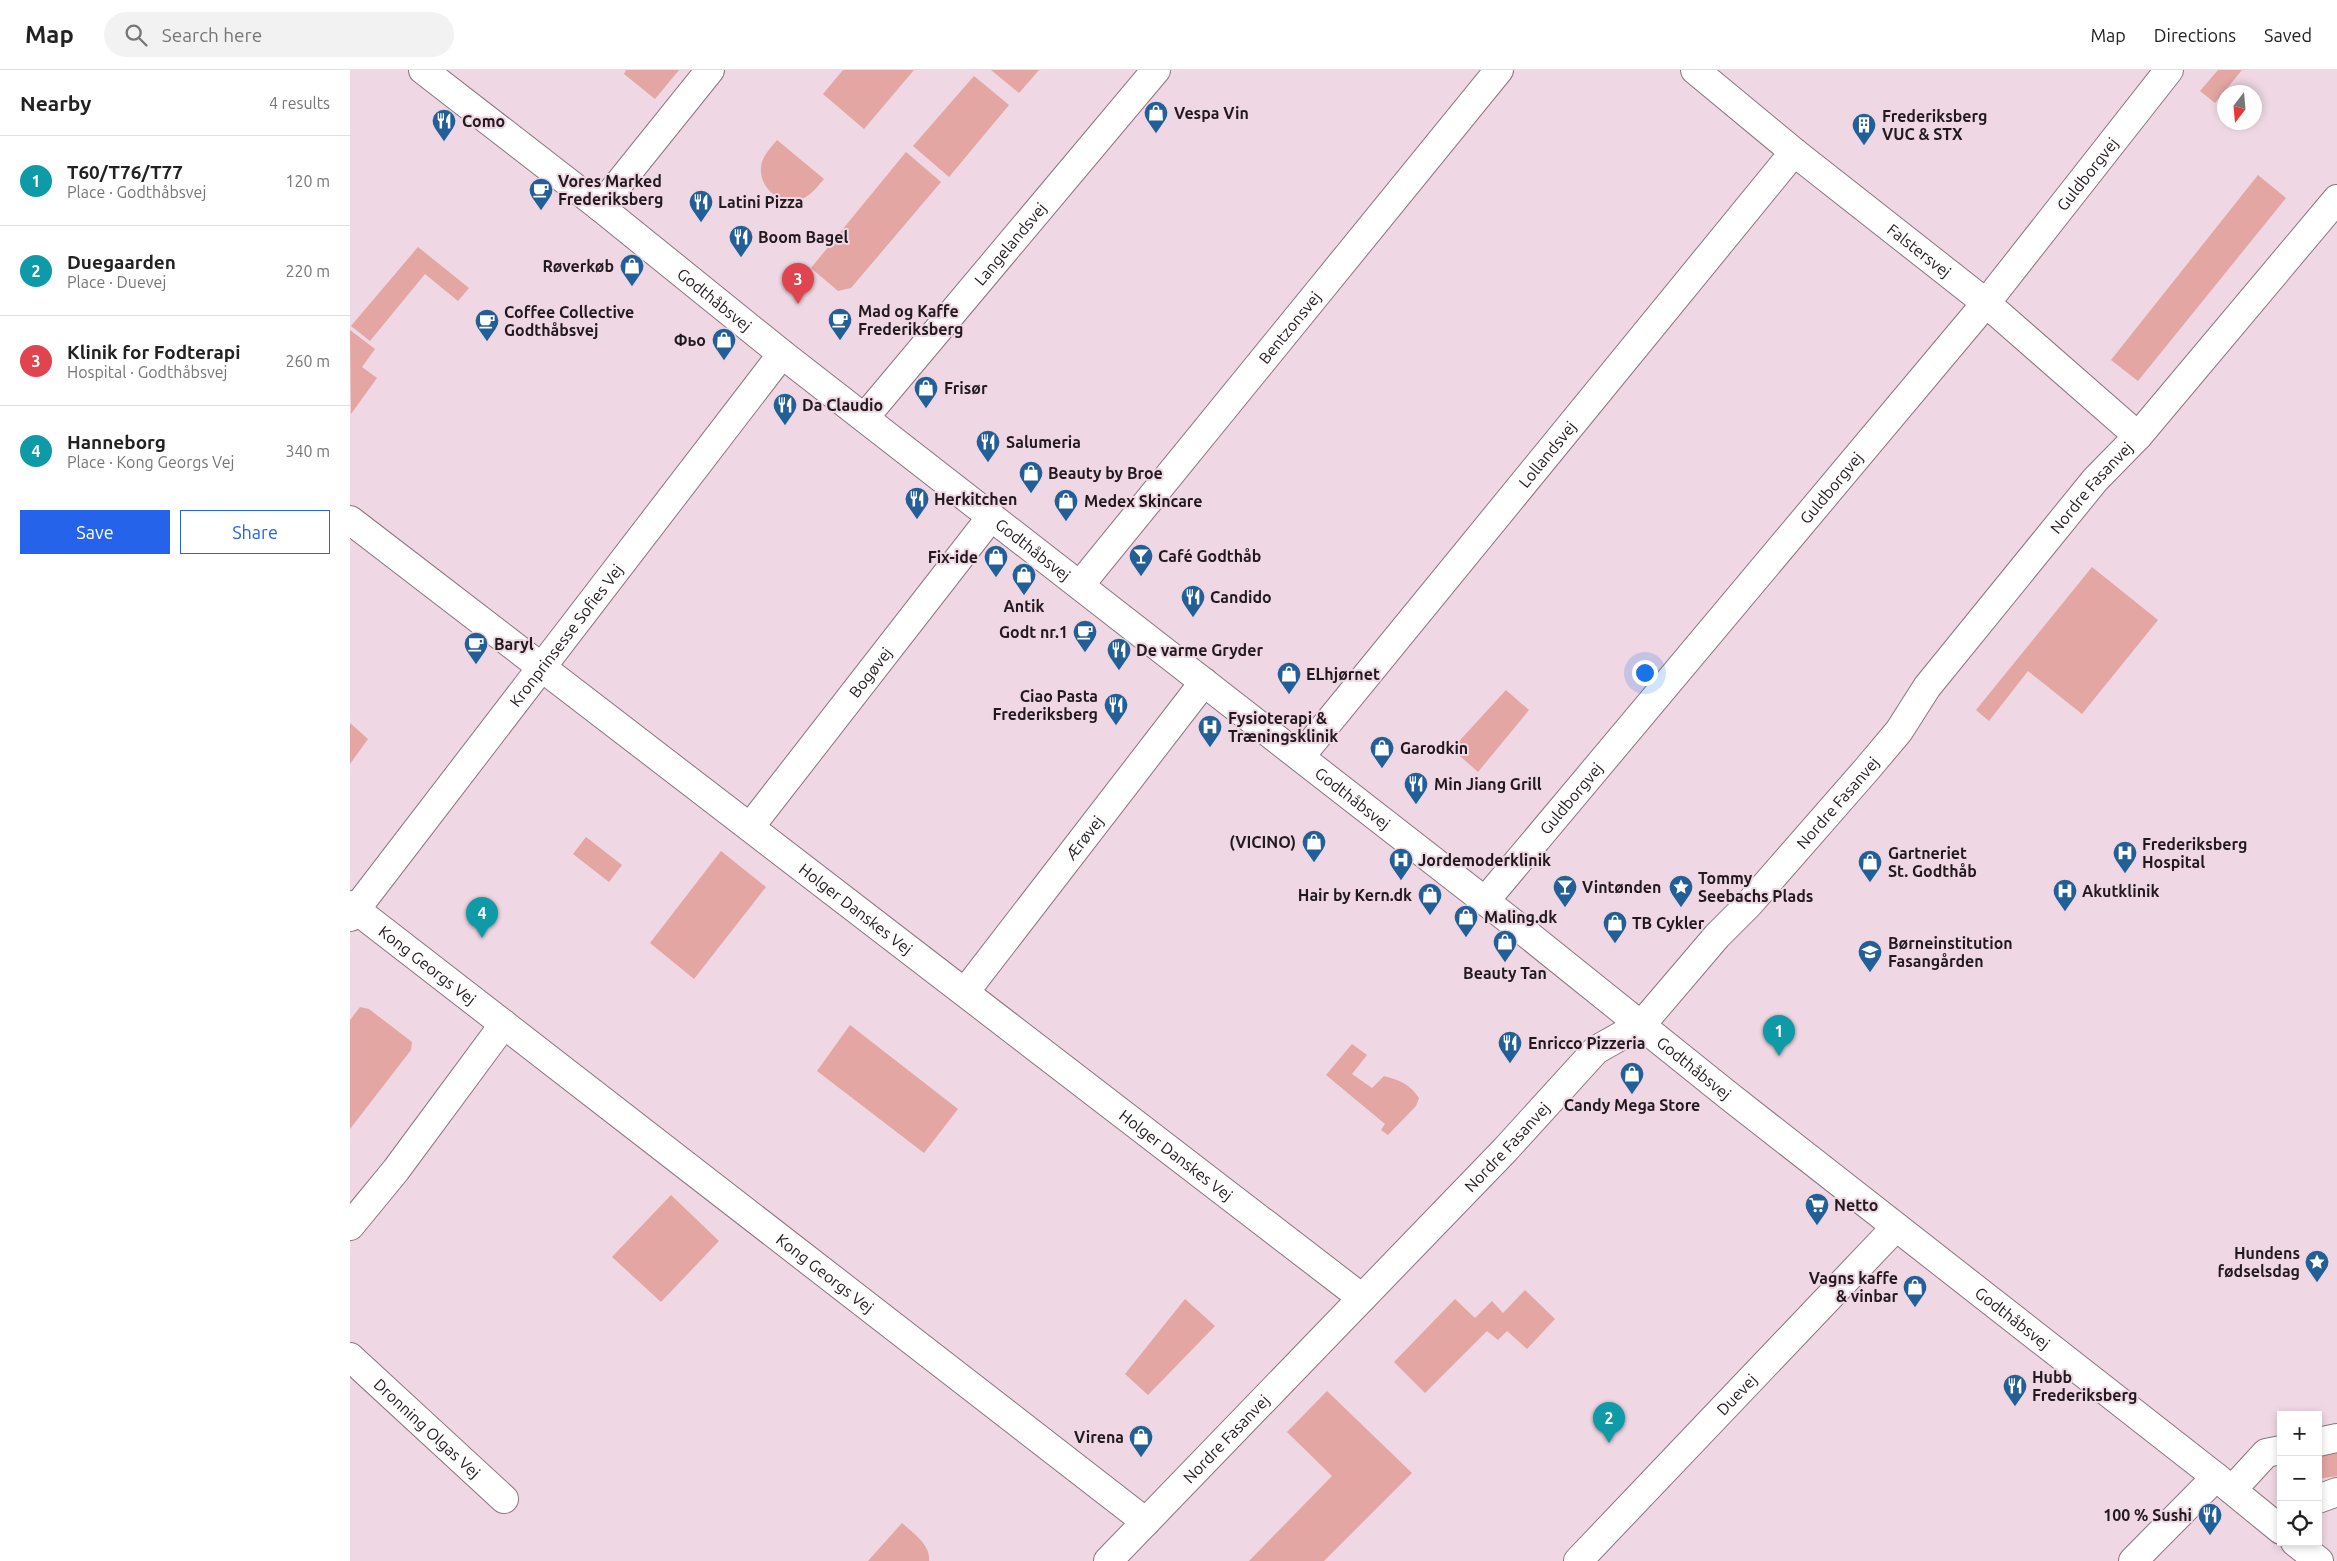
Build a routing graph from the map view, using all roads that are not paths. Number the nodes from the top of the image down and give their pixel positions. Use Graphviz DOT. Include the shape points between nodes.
graph roads {
  1 [pos="423,70"];
  2 [pos="710,70"];
  3 [pos="1156,70"];
  4 [pos="1500,70"];
  5 [pos="1695,70"];
  6 [pos="2169,70"];
  7 [pos="1794,152"];
  8 [pos="2337,199"];
  9 [pos="600,207"];
  10 [pos="1986,303"];
  11 [pos="782,354"];
  12 [pos="865,417"];
  13 [pos="2138,436"];
  14 [pos="991,516"];
  15 [pos="350,520"];
  16 [pos="1080,585"];
  17 [pos="542,666"];
  18 [pos="1204,682"];
  19 [pos="1300,757"];
  20 [pos="750,827"];
  21 [pos="1485,900"];
  22 [pos="352,910"];
  23 [pos="965,992"];
  24 [pos="504,1024"];
  25 [pos="1642,1024"];
  26 [pos="350,1226"];
  27 [pos="1896,1227"];
  28 [pos="1362,1298"];
  29 [pos="350,1356"];
  30 [pos="2337,1438"];
  31 [pos="2322,1441"];
  32 [pos="2277,1451"];
  33 [pos="2224,1484"];
  34 [pos="2337,1492"];
  35 [pos="2322,1498"];
  36 [pos="504,1499"];
  37 [pos="1146,1522"];
  38 [pos="2277,1524"];
  39 [pos="2301,1546"];
  40 [pos="1108,1561"];
  41 [pos="1578,1561"];
  42 [pos="2133,1561"];
  43 [pos="2319,1561"];
  1 -- 9 [label="street, Godthåbsvej"];
  2 -- 9 [label="street"];
  3 -- 12 [label="street, Langelandsvej"];
  4 -- 16 [label="street, Bentzonsvej"];
  5 -- 7 [label="street, Falstersvej"];
  6 -- 10 [label="street, Guldborgvej"];
  7 -- 10 [label="street, Falstersvej"];
  7 -- 19 [label="street, Lollandsvej"];
  8 -- 13 [label="street, Nordre Fasanvej"];
  9 -- 11 [label="street, Godthåbsvej"];
  10 -- 13 [label="street, Falstersvej"];
  10 -- 21 [label="street, Guldborgvej"];
  11 -- 12 [label="street, Godthåbsvej"];
  11 -- 17 [label="street, Kronprinsesse Sofies Vej"];
  12 -- 14 [label="street, Godthåbsvej"];
  13 -- 25 [label="street, Nordre Fasanvej" via="2106,488 1938,695 1899,731"];
  14 -- 16 [label="street, Godthåbsvej"];
  14 -- 20 [label="street, Bogøvej"];
  15 -- 17 [label="street, Holger Danskes Vej"];
  16 -- 18 [label="street, Godthåbsvej"];
  17 -- 20 [label="street, Holger Danskes Vej"];
  17 -- 22 [label="street, Kronprinsesse Sofies Vej"];
  18 -- 19 [label="street, Godthåbsvej"];
  18 -- 23 [label="street, Ærøvej"];
  19 -- 21 [label="street, Godthåbsvej"];
  20 -- 23 [label="street, Holger Danskes Vej"];
  21 -- 25 [label="street, Godthåbsvej"];
  22 -- 24 [label="street, Kong Georgs Vej"];
  23 -- 28 [label="street, Holger Danskes Vej"];
  24 -- 26 [label="street" via="396,1170"];
  24 -- 37 [label="street, Kong Georgs Vej"];
  25 -- 27 [label="street, Godthåbsvej"];
  25 -- 28 [label="street, Nordre Fasanvej" via="1598,1048"];
  27 -- 33 [label="street, Godthåbsvej"];
  27 -- 41 [label="street, Duevej"];
  28 -- 37 [label="street, Nordre Fasanvej"];
  29 -- 36 [label="street, Dronning Olgas Vej"];
  30 -- 31 [label="street"];
  32 -- 33 [label="street" via="2266,1453"];
  33 -- 38 [label="street, Godthåbsvej"];
  33 -- 42 [label="street"];
  34 -- 35 [label="street"];
  37 -- 40 [label="street, Nordre Fasanvej"];
  39 -- 43 [label="street"];
}
